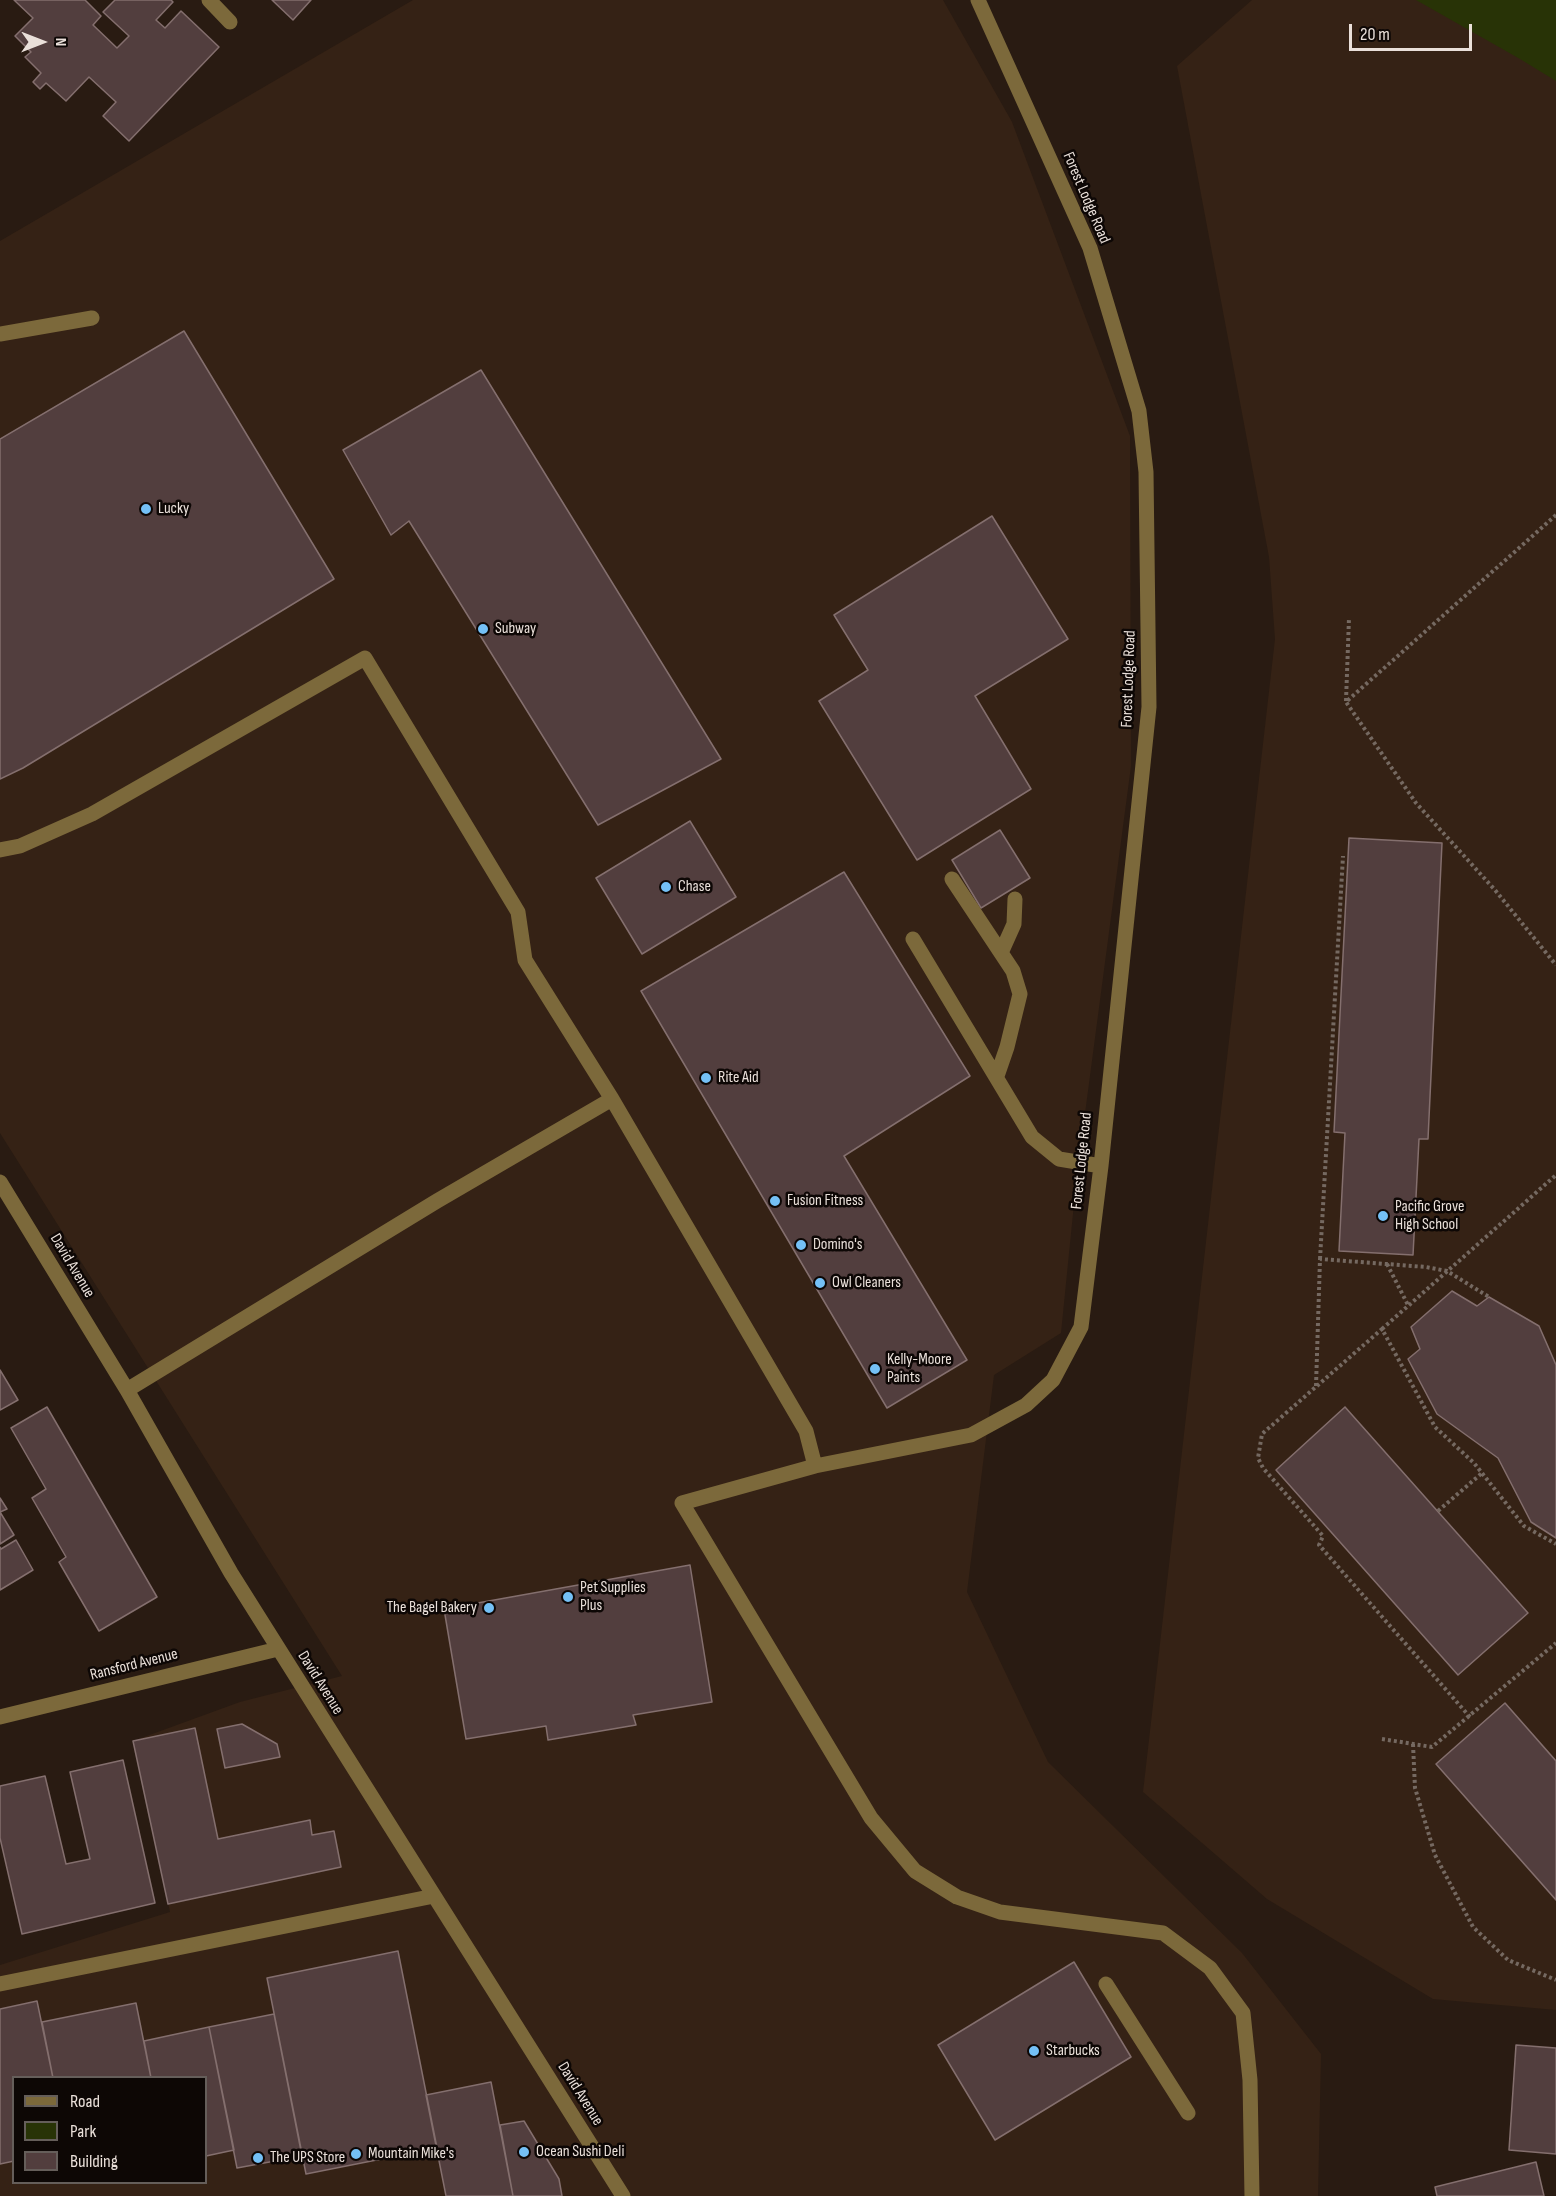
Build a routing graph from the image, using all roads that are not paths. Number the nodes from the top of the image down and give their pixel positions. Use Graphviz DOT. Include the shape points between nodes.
graph roads {
  1 [pos="209,0"];
  2 [pos="978,0"];
  3 [pos="230,22"];
  4 [pos="92,318"];
  5 [pos="0,334"];
  6 [pos="0,850"];
  7 [pos="952,879"];
  8 [pos="1015,899"];
  9 [pos="913,939"];
  10 [pos="1001,954"];
  11 [pos="997,1076"];
  12 [pos="612,1099"];
  13 [pos="1101,1166"];
  14 [pos="0,1182"];
  15 [pos="127,1390"];
  16 [pos="815,1466"];
  17 [pos="278,1649"];
  18 [pos="0,1717"];
  19 [pos="434,1896"];
  20 [pos="0,1984"];
  21 [pos="1106,1984"];
  22 [pos="1188,2113"];
  23 [pos="623,2196"];
  24 [pos="1252,2196"];
  1 -- 3 [label="street"];
  2 -- 13 [label="street, Forest Lodge Road" via="1090,249 1139,411 1146,472 1149,707"];
  4 -- 5 [label="street"];
  6 -- 12 [label="street" via="20,846 92,814 365,658 518,912 525,960"];
  7 -- 10 [label="street"];
  8 -- 10 [label="street" via="1014,924"];
  9 -- 11 [label="street"];
  10 -- 11 [label="street" via="1013,971 1020,994"];
  11 -- 13 [label="street" via="1032,1137 1059,1159"];
  12 -- 15 [label="street"];
  12 -- 16 [label="street" via="806,1431"];
  13 -- 16 [label="street, Forest Lodge Road" via="1081,1327 1053,1380 1026,1405 971,1435"];
  14 -- 15 [label="street, David Avenue"];
  15 -- 17 [label="street, David Avenue"];
  16 -- 24 [label="street, Forest Lodge Road" via="682,1503 872,1818 915,1871 957,1897 1000,1912 1163,1933 1210,1968 1243,2013 1250,2080"];
  17 -- 18 [label="street, Ransford Avenue"];
  17 -- 19 [label="street, David Avenue"];
  19 -- 20 [label="street"];
  19 -- 23 [label="street, David Avenue"];
  21 -- 22 [label="street"];
}
